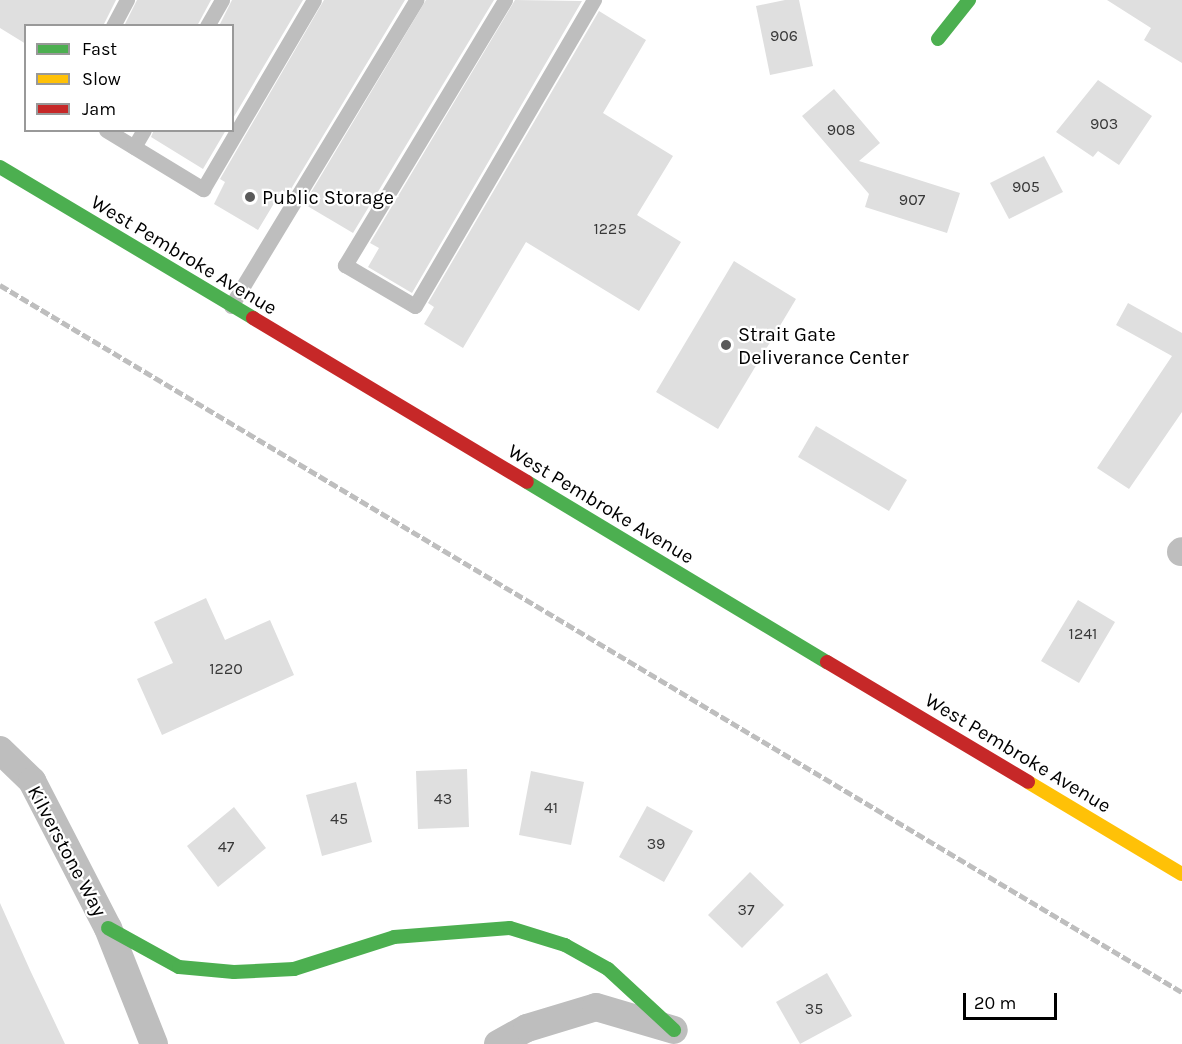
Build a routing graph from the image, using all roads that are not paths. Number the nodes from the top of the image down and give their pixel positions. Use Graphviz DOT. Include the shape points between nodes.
graph roads {
  1 [pos="128,0"];
  2 [pos="222,0"];
  3 [pos="314,0"];
  4 [pos="416,0"];
  5 [pos="505,0"];
  6 [pos="594,0"];
  7 [pos="969,0"];
  8 [pos="114,24"];
  9 [pos="208,24"];
  10 [pos="938,39"];
  11 [pos="109,132"];
  12 [pos="143,132"];
  13 [pos="134,147"];
  14 [pos="0,167"];
  15 [pos="231,306"];
  16 [pos="0,750"];
  17 [pos="1182,874"];
  18 [pos="108,928"];
  19 [pos="677,1037"];
  20 [pos="154,1044"];
  21 [pos="498,1044"];
  1 -- 8 [label="lane"];
  2 -- 9 [label="lane"];
  3 -- 13 [label="lane" via="202,189"];
  4 -- 15 [label="lane"];
  5 -- 6 [label="lane" via="345,265 415,306"];
  7 -- 10 [label="main road"];
  11 -- 13 [label="lane"];
  12 -- 13 [label="lane"];
  14 -- 15 [label="main road, West Pembroke Avenue"];
  15 -- 17 [label="main road, West Pembroke Avenue"];
  16 -- 18 [label="street, Kilverstone Way" via="32,782"];
  18 -- 19 [label="main road, Kilverstone Way" via="180,967 234,972 294,969 394,937 510,928 565,945 608,969"];
  18 -- 20 [label="street, Kilverstone Way"];
  19 -- 21 [label="street, Kilverstone Way" via="596,1006 527,1028"];
}
